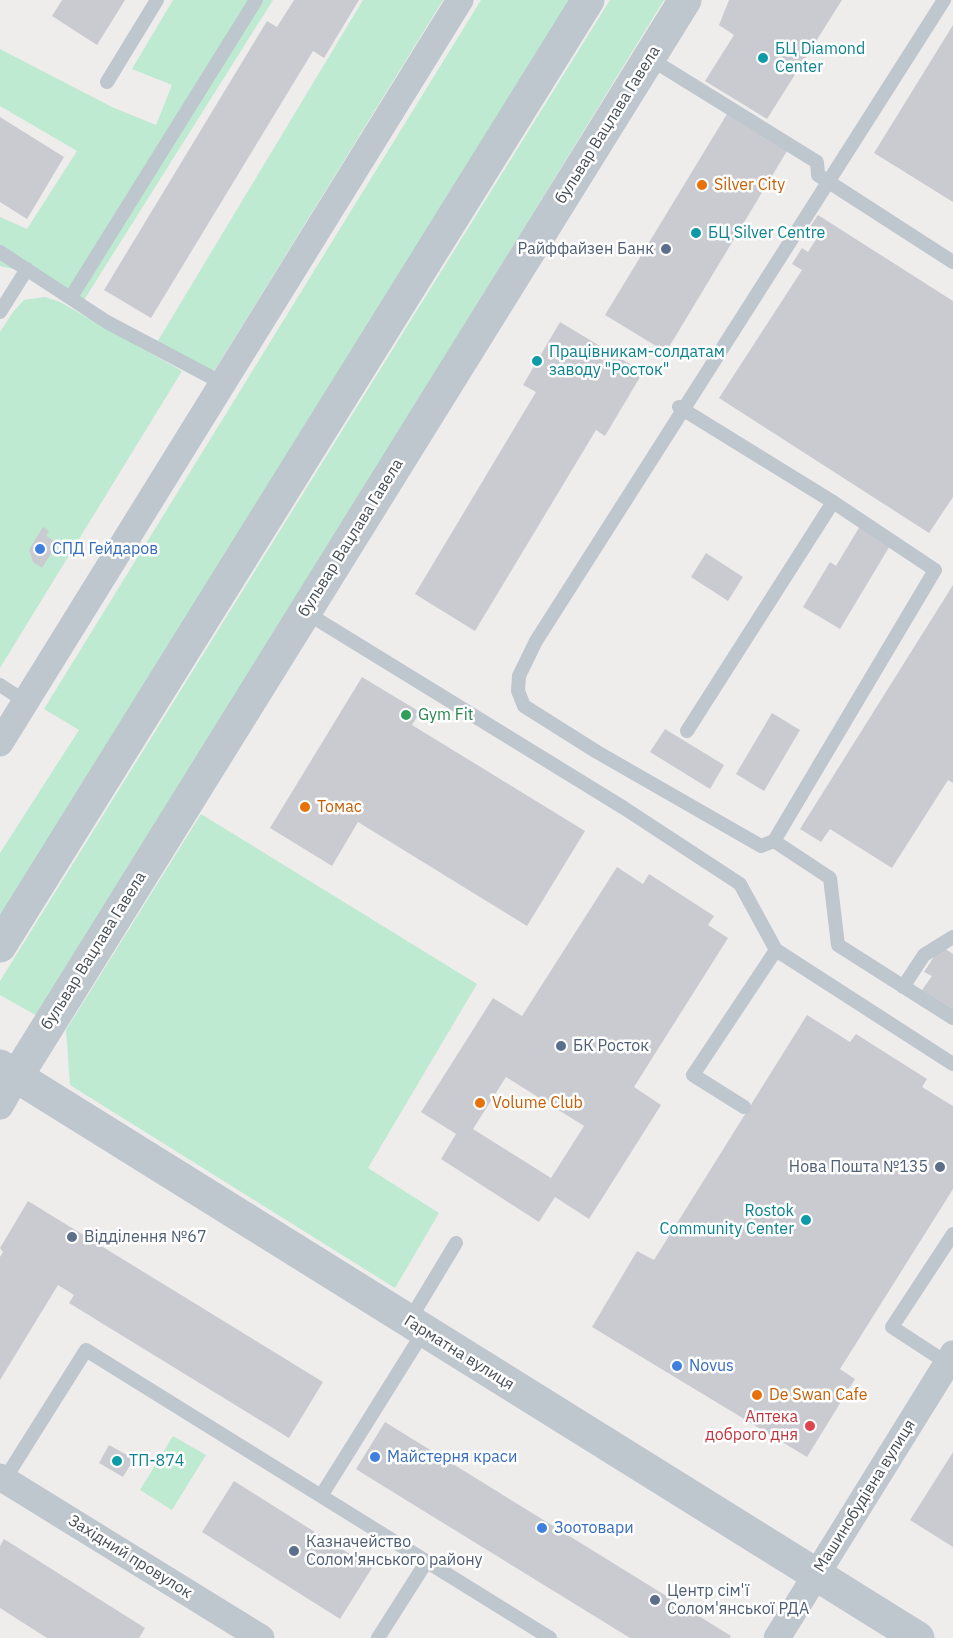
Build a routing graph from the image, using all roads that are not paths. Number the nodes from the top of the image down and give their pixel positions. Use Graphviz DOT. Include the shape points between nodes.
graph roads {
  1 [pos="157,0"];
  2 [pos="256,0"];
  3 [pos="460,0"];
  4 [pos="588,0"];
  5 [pos="686,0"];
  6 [pos="944,0"];
  7 [pos="649,58"];
  8 [pos="107,82"];
  9 [pos="828,181"];
  10 [pos="0,252"];
  11 [pos="953,262"];
  12 [pos="27,269"];
  13 [pos="71,297"];
  14 [pos="0,312"];
  15 [pos="224,384"];
  16 [pos="681,409"];
  17 [pos="832,502"];
  18 [pos="305,612"];
  19 [pos="0,685"];
  20 [pos="26,702"];
  21 [pos="687,731"];
  22 [pos="0,743"];
  23 [pos="774,841"];
  24 [pos="953,937"];
  25 [pos="0,946"];
  26 [pos="776,950"];
  27 [pos="903,987"];
  28 [pos="953,1018"];
  29 [pos="953,1065"];
  30 [pos="8,1071"];
  31 [pos="0,1106"];
  32 [pos="744,1107"];
  33 [pos="953,1234"];
  34 [pos="456,1243"];
  35 [pos="416,1326"];
  36 [pos="950,1358"];
  37 [pos="1,1481"];
  38 [pos="321,1496"];
  39 [pos="427,1561"];
  40 [pos="815,1576"];
  41 [pos="247,1634"];
  42 [pos="378,1638"];
  43 [pos="550,1638"];
  44 [pos="777,1638"];
  45 [pos="918,1638"];
  1 -- 8 [label="lane"];
  2 -- 13 [label="lane"];
  3 -- 15 [label="street"];
  4 -- 25 [label="street"];
  5 -- 7 [label="street, бульвар Вацлава Гавела"];
  6 -- 9 [label="lane"];
  7 -- 9 [label="lane" via="817,162 818,175"];
  7 -- 18 [label="street, бульвар Вацлава Гавела"];
  9 -- 11 [label="lane"];
  9 -- 16 [label="lane"];
  10 -- 12 [label="lane"];
  12 -- 13 [label="lane"];
  12 -- 14 [label="lane"];
  13 -- 15 [label="lane" via="107,322"];
  15 -- 20 [label="street"];
  16 -- 17 [label="lane"];
  16 -- 23 [label="lane" via="536,641 524,663 518,691 524,706 597,752 761,846"];
  17 -- 21 [label="lane"];
  17 -- 23 [label="lane" via="935,570"];
  18 -- 26 [label="lane" via="740,884"];
  18 -- 30 [label="street, бульвар Вацлава Гавела"];
  19 -- 20 [label="lane"];
  20 -- 22 [label="street"];
  23 -- 27 [label="lane" via="830,878 838,945"];
  24 -- 27 [label="lane" via="924,955"];
  26 -- 29 [label="lane"];
  26 -- 32 [label="lane" via="693,1075"];
  27 -- 28 [label="lane"];
  30 -- 31 [label="street"];
  30 -- 35 [label="street, Гарматна вулиця"];
  33 -- 36 [label="lane" via="892,1327"];
  34 -- 35 [label="lane"];
  35 -- 38 [label="lane"];
  35 -- 40 [label="street, Гарматна вулиця"];
  36 -- 40 [label="street, Машинобудівна вулиця"];
  37 -- 38 [label="lane" via="86,1350"];
  37 -- 41 [label="street, Західний провулок"];
  38 -- 39 [label="lane"];
  39 -- 42 [label="lane"];
  39 -- 43 [label="lane"];
  40 -- 44 [label="street, Машинобудівна вулиця"];
  40 -- 45 [label="street, Гарматна вулиця"];
}
